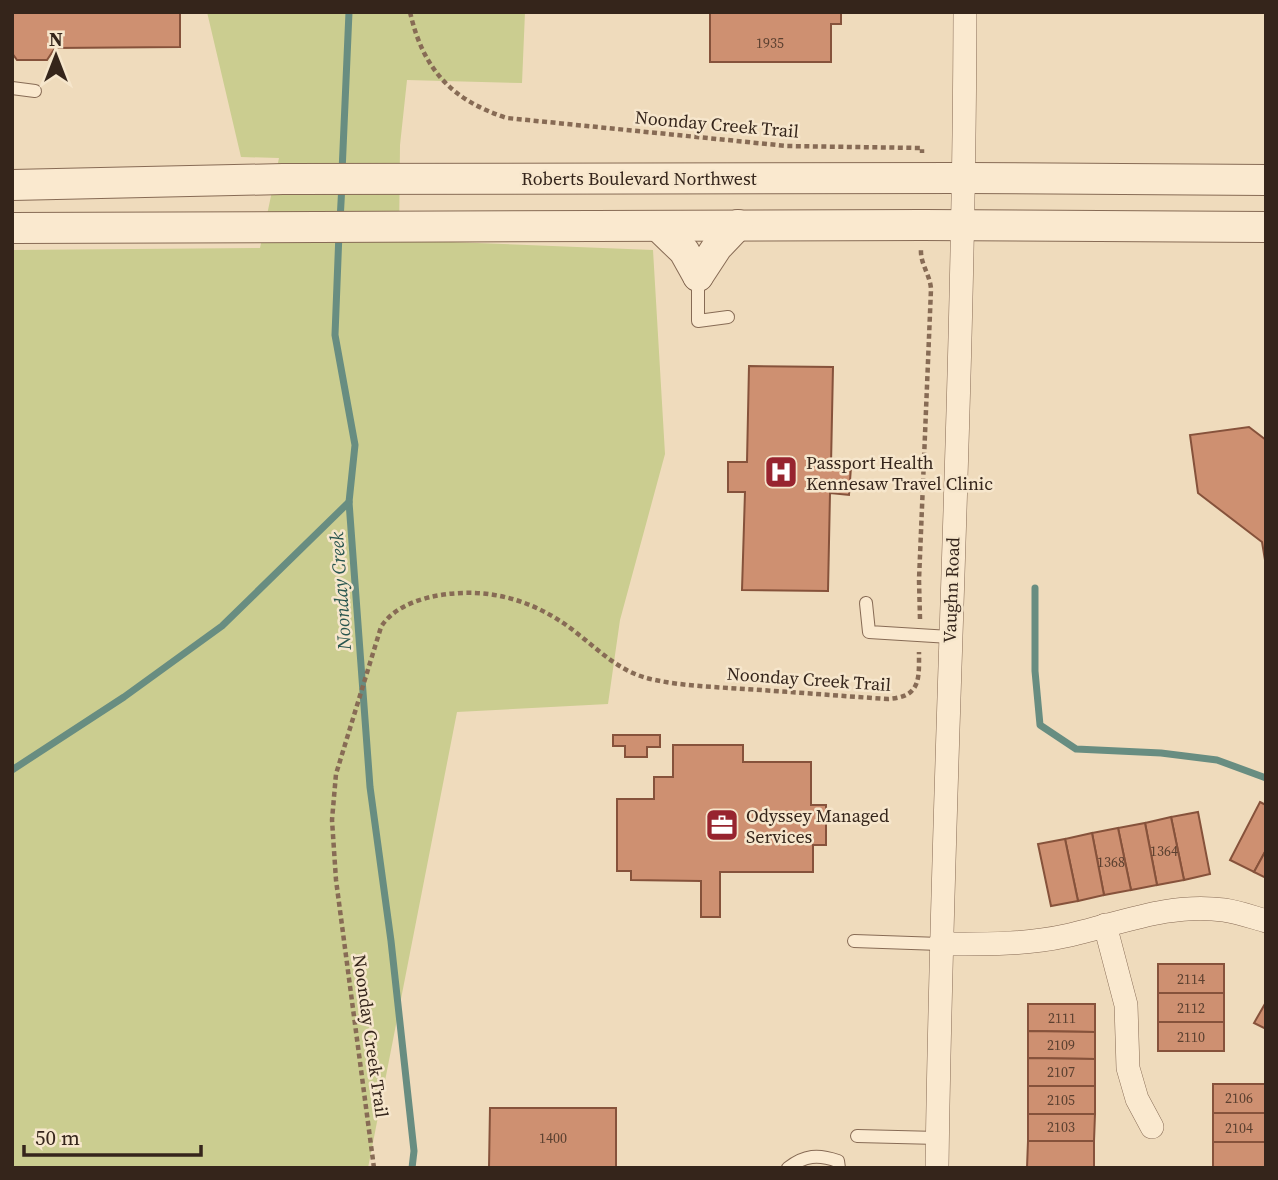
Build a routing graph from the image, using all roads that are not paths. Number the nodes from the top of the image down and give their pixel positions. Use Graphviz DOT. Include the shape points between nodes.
graph roads {
  1 [pos="965,12"];
  2 [pos="12,88"];
  3 [pos="35,91"];
  4 [pos="964,178"];
  5 [pos="1266,180"];
  6 [pos="12,185"];
  7 [pos="738,225"];
  8 [pos="963,225"];
  9 [pos="658,226"];
  10 [pos="1266,227"];
  11 [pos="12,228"];
  12 [pos="698,276"];
  13 [pos="728,317"];
  14 [pos="866,603"];
  15 [pos="950,637"];
  16 [pos="1266,921"];
  17 [pos="1105,925"];
  18 [pos="854,941"];
  19 [pos="940,944"];
  20 [pos="1152,1127"];
  21 [pos="857,1136"];
  22 [pos="938,1138"];
  23 [pos="788,1168"];
  24 [pos="839,1168"];
  25 [pos="937,1168"];
  1 -- 4 [label="street, Vaughn Road"];
  2 -- 3 [label="lane"];
  4 -- 5 [label="street, Roberts Boulevard Northwest"];
  4 -- 6 [label="street, Roberts Boulevard Northwest" via="283,179"];
  4 -- 8 [label="street, Vaughn Road"];
  7 -- 8 [label="street"];
  7 -- 9 [label="street"];
  7 -- 12 [label="street"];
  8 -- 10 [label="street"];
  8 -- 15 [label="street, Vaughn Road"];
  9 -- 11 [label="street"];
  9 -- 12 [label="street" via="684,251"];
  12 -- 13 [label="lane" via="698,321"];
  14 -- 15 [label="lane" via="869,632"];
  15 -- 19 [label="street, Vaughn Road"];
  16 -- 17 [label="street" via="1224,910 1189,908"];
  17 -- 19 [label="street" via="1062,937"];
  17 -- 20 [label="street" via="1126,1004 1128,1068"];
  18 -- 19 [label="lane"];
  19 -- 22 [label="street, Vaughn Road"];
  21 -- 22 [label="lane"];
  22 -- 25 [label="street, Vaughn Road"];
  23 -- 24 [label="lane" via="823,1155 838,1161"];
}
